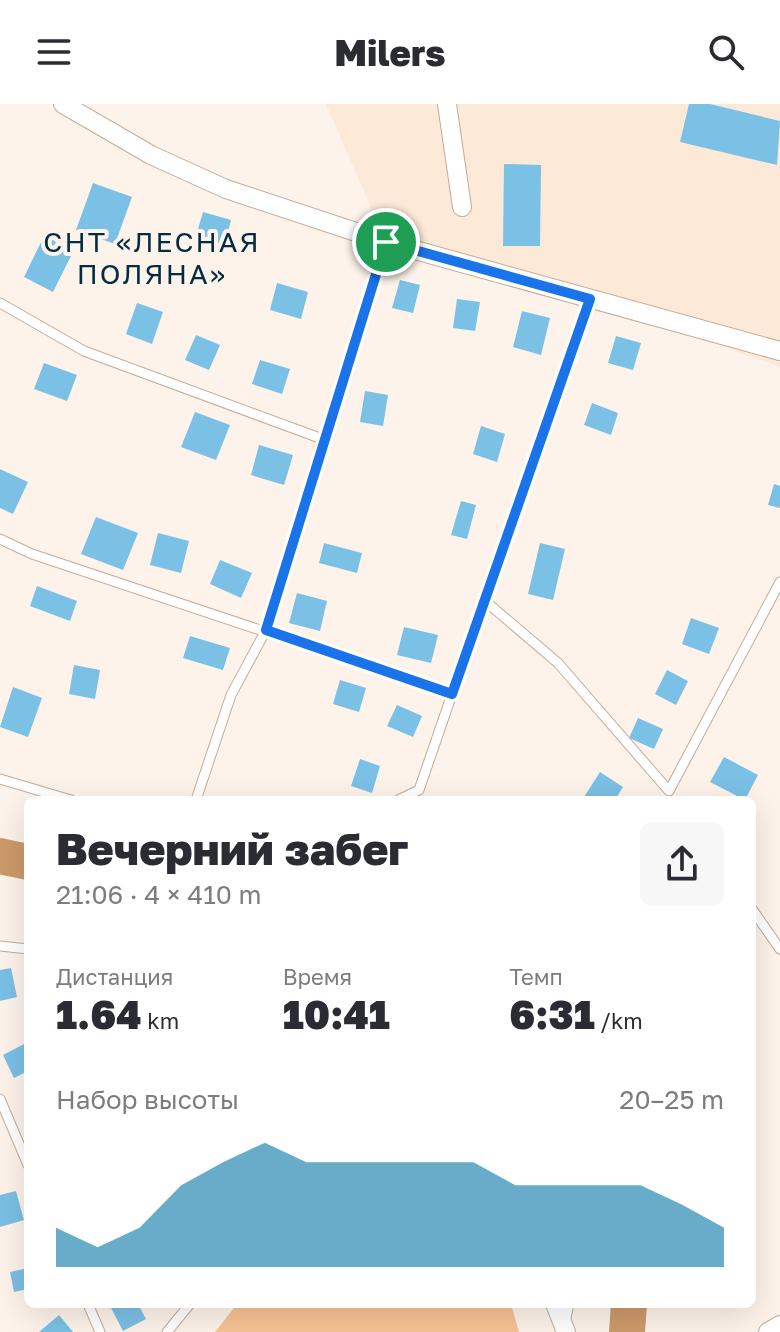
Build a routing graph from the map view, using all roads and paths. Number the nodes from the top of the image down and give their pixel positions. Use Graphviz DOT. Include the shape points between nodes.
graph roads {
  1 [pos="447,104"];
  2 [pos="69,105"];
  3 [pos="462,207"];
  4 [pos="386,242"];
  5 [pos="590,299"];
  6 [pos="0,303"];
  7 [pos="780,351"];
  8 [pos="325,440"];
  9 [pos="0,539"];
  10 [pos="780,582"];
  11 [pos="484,600"];
  12 [pos="266,630"];
  13 [pos="452,694"];
  14 [pos="0,779"];
  15 [pos="57,796"];
  16 [pos="197,796"];
  17 [pos="406,796"];
  18 [pos="672,796"];
  19 [pos="756,915"];
  20 [pos="0,946"];
  21 [pos="24,949"];
  22 [pos="780,949"];
  23 [pos="0,1099"];
  24 [pos="24,1156"];
  25 [pos="90,1308"];
  26 [pos="187,1308"];
  27 [pos="557,1308"];
  28 [pos="569,1308"];
  29 [pos="780,1325"];
  30 [pos="566,1329"];
  31 [pos="100,1332"];
  32 [pos="167,1332"];
  33 [pos="768,1332"];
  1 -- 3 [label="street"];
  2 -- 4 [label="street" via="151,155 226,189"];
  4 -- 5 [label="street"];
  4 -- 8 [label="lane"];
  5 -- 7 [label="street"];
  5 -- 11 [label="lane"];
  6 -- 8 [label="lane" via="84,351"];
  8 -- 12 [label="lane"];
  9 -- 12 [label="lane"];
  10 -- 18 [label="lane"];
  11 -- 13 [label="lane"];
  11 -- 18 [label="lane" via="558,663"];
  12 -- 13 [label="lane"];
  12 -- 16 [label="lane" via="231,695"];
  13 -- 17 [label="lane" via="419,790"];
  14 -- 15 [label="lane"];
  19 -- 22 [label="lane"];
  20 -- 21 [label="lane"];
  23 -- 24 [label="lane"];
  25 -- 31 [label="lane"];
  26 -- 32 [label="lane"];
  27 -- 30 [label="street"];
  28 -- 30 [label="lane"];
  29 -- 33 [label="street"];
}
